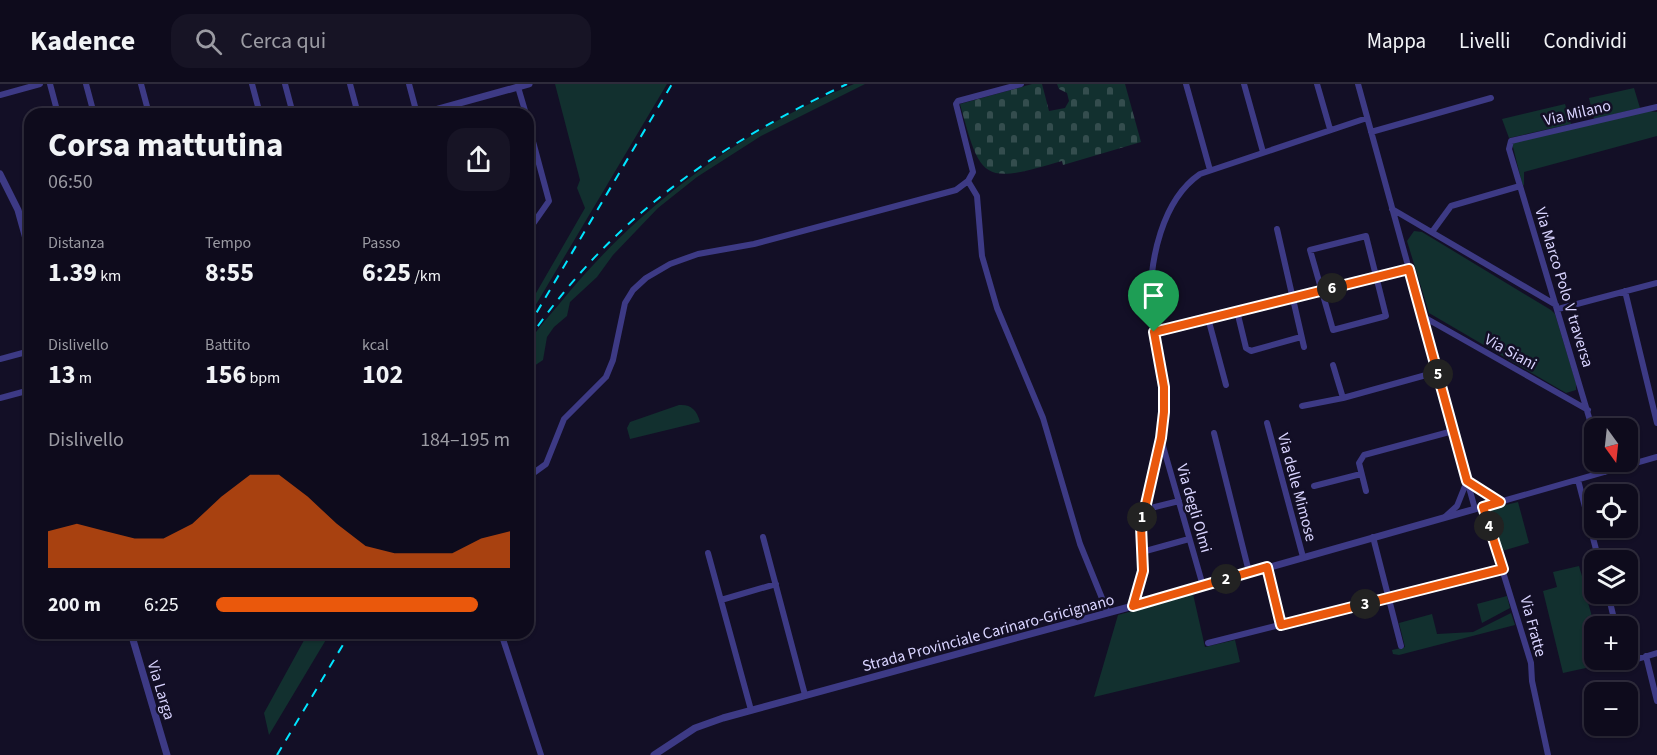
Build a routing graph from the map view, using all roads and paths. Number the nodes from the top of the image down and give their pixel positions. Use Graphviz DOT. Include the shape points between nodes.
graph roads {
  1 [pos="40,84"];
  2 [pos="50,84"];
  3 [pos="86,84"];
  4 [pos="141,84"];
  5 [pos="252,84"];
  6 [pos="285,84"];
  7 [pos="350,84"];
  8 [pos="409,84"];
  9 [pos="529,84"];
  10 [pos="1021,84"];
  11 [pos="1186,84"];
  12 [pos="1244,84"];
  13 [pos="1317,84"];
  14 [pos="1358,84"];
  15 [pos="518,87"];
  16 [pos="500,88"];
  17 [pos="0,95"];
  18 [pos="1491,98"];
  19 [pos="1657,107"];
  20 [pos="56,108"];
  21 [pos="92,108"];
  22 [pos="147,108"];
  23 [pos="258,108"];
  24 [pos="291,108"];
  25 [pos="356,108"];
  26 [pos="417,108"];
  27 [pos="438,108"];
  28 [pos="524,108"];
  29 [pos="1367,118"];
  30 [pos="1330,129"];
  31 [pos="1371,132"];
  32 [pos="534,145"];
  33 [pos="1509,149"];
  34 [pos="1263,152"];
  35 [pos="1210,170"];
  36 [pos="0,174"];
  37 [pos="968,181"];
  38 [pos="1520,186"];
  39 [pos="6,187"];
  40 [pos="0,193"];
  41 [pos="1392,209"];
  42 [pos="20,217"];
  43 [pos="24,217"];
  44 [pos="534,222"];
  45 [pos="22,226"];
  46 [pos="1277,229"];
  47 [pos="1432,232"];
  48 [pos="24,233"];
  49 [pos="1409,269"];
  50 [pos="1376,277"];
  51 [pos="1657,283"];
  52 [pos="1321,291"];
  53 [pos="1625,291"];
  54 [pos="1292,298"];
  55 [pos="1557,307"];
  56 [pos="1237,311"];
  57 [pos="1422,316"];
  58 [pos="1208,318"];
  59 [pos="1154,332"];
  60 [pos="1301,337"];
  61 [pos="1304,347"];
  62 [pos="24,353"];
  63 [pos="0,359"];
  64 [pos="1333,365"];
  65 [pos="1437,372"];
  66 [pos="1226,385"];
  67 [pos="24,392"];
  68 [pos="0,398"];
  69 [pos="1343,398"];
  70 [pos="1302,406"];
  71 [pos="1588,410"];
  72 [pos="1590,418"];
  73 [pos="1267,423"];
  74 [pos="1657,423"];
  75 [pos="1453,430"];
  76 [pos="1214,434"];
  77 [pos="1161,438"];
  78 [pos="1657,457"];
  79 [pos="1638,462"];
  80 [pos="1605,472"];
  81 [pos="534,473"];
  82 [pos="1361,474"];
  83 [pos="1578,480"];
  84 [pos="1467,481"];
  85 [pos="1314,486"];
  86 [pos="1366,492"];
  87 [pos="1179,501"];
  88 [pos="1500,502"];
  89 [pos="1483,507"];
  90 [pos="1475,509"];
  91 [pos="1143,510"];
  92 [pos="1446,517"];
  93 [pos="763,537"];
  94 [pos="1373,537"];
  95 [pos="1189,539"];
  96 [pos="1596,550"];
  97 [pos="1142,552"];
  98 [pos="708,553"];
  99 [pos="1303,557"];
  100 [pos="1267,567"];
  101 [pos="1503,569"];
  102 [pos="1249,572"];
  103 [pos="776,584"];
  104 [pos="1203,586"];
  105 [pos="1390,597"];
  106 [pos="721,600"];
  107 [pos="1133,606"];
  108 [pos="1108,613"];
  109 [pos="1281,625"];
  110 [pos="133,639"];
  111 [pos="503,639"];
  112 [pos="1208,643"];
  113 [pos="1401,646"];
  114 [pos="1657,653"];
  115 [pos="1646,656"];
  116 [pos="1638,659"];
  117 [pos="806,696"];
  118 [pos="1657,701"];
  119 [pos="751,710"];
  120 [pos="167,755"];
  121 [pos="541,755"];
  122 [pos="654,755"];
  123 [pos="1548,755"];
  1 -- 17 [label="street"];
  2 -- 20 [label="street"];
  3 -- 21 [label="street"];
  4 -- 22 [label="street"];
  5 -- 23 [label="street"];
  6 -- 24 [label="street"];
  7 -- 25 [label="street"];
  8 -- 26 [label="street"];
  9 -- 15 [label="street"];
  10 -- 37 [label="street" via="956,104 972,158 973,172"];
  11 -- 35 [label="street"];
  12 -- 34 [label="street"];
  13 -- 30 [label="street"];
  14 -- 29 [label="street"];
  15 -- 16 [label="street"];
  15 -- 28 [label="street"];
  16 -- 27 [label="street"];
  18 -- 31 [label="street"];
  19 -- 33 [label="street, Via Milano" via="1511,141"];
  29 -- 30 [label="street"];
  29 -- 31 [label="street"];
  30 -- 34 [label="street"];
  31 -- 41 [label="street"];
  32 -- 44 [label="street" via="549,201"];
  33 -- 38 [label="street, Via Marco Polo V traversa"];
  34 -- 35 [label="street"];
  35 -- 59 [label="street" via="1179,193 1161,235 1150,307"];
  36 -- 39 [label="street"];
  37 -- 81 [label="street" via="940,195 670,264 646,278 633,290 621,318 610,369 564,419 546,464"];
  37 -- 108 [label="street" via="976,196 982,256 997,308 1043,418 1073,524"];
  38 -- 47 [label="street" via="1451,206"];
  38 -- 55 [label="street, Via Marco Polo V traversa"];
  39 -- 40 [label="street"];
  39 -- 42 [label="street"];
  41 -- 47 [label="street"];
  41 -- 49 [label="street"];
  42 -- 43 [label="street"];
  42 -- 45 [label="street"];
  45 -- 48 [label="street"];
  46 -- 54 [label="street"];
  47 -- 55 [label="street"];
  49 -- 50 [label="street"];
  49 -- 57 [label="street"];
  50 -- 52 [label="street"];
  50 -- 52 [label="street" via="1386,316 1333,330"];
  50 -- 52 [label="street" via="1366,236 1310,250"];
  51 -- 53 [label="street"];
  52 -- 54 [label="street"];
  53 -- 55 [label="street"];
  53 -- 74 [label="street"];
  54 -- 56 [label="street"];
  54 -- 60 [label="street"];
  55 -- 71 [label="street, Via Marco Polo V traversa"];
  56 -- 58 [label="street"];
  56 -- 60 [label="street" via="1246,348 1251,351"];
  57 -- 65 [label="street"];
  57 -- 71 [label="street, Via Siani"];
  58 -- 59 [label="street"];
  58 -- 66 [label="street"];
  59 -- 77 [label="street" via="1164,387"];
  60 -- 61 [label="street"];
  62 -- 63 [label="street"];
  64 -- 69 [label="street"];
  65 -- 69 [label="street"];
  65 -- 75 [label="street"];
  67 -- 68 [label="street"];
  69 -- 70 [label="street"];
  71 -- 72 [label="street, Via Marco Polo V traversa"];
  73 -- 99 [label="street, Via delle Mimose"];
  75 -- 82 [label="street" via="1364,455 1359,463"];
  75 -- 84 [label="street"];
  76 -- 102 [label="street"];
  77 -- 87 [label="street, Via degli Olmi"];
  77 -- 91 [label="street"];
  78 -- 79 [label="street"];
  80 -- 83 [label="street"];
  82 -- 85 [label="street"];
  82 -- 86 [label="street"];
  83 -- 88 [label="street"];
  83 -- 96 [label="street"];
  84 -- 88 [label="street"];
  84 -- 90 [label="street"];
  84 -- 92 [label="street" via="1457,506"];
  87 -- 91 [label="street"];
  87 -- 95 [label="street, Via degli Olmi"];
  88 -- 89 [label="street"];
  89 -- 90 [label="street"];
  89 -- 101 [label="street, Via Fratte"];
  90 -- 92 [label="street, Strada Provinciale Carinaro-Gricignano"];
  91 -- 97 [label="street"];
  92 -- 94 [label="street, Strada Provinciale Carinaro-Gricignano"];
  93 -- 103 [label="street"];
  94 -- 99 [label="street, Strada Provinciale Carinaro-Gricignano"];
  94 -- 105 [label="street"];
  95 -- 97 [label="street"];
  95 -- 104 [label="street, Via degli Olmi"];
  97 -- 107 [label="street" via="1143,571"];
  98 -- 106 [label="street"];
  99 -- 100 [label="street, Strada Provinciale Carinaro-Gricignano"];
  100 -- 102 [label="street, Strada Provinciale Carinaro-Gricignano"];
  100 -- 109 [label="street"];
  101 -- 105 [label="street"];
  101 -- 123 [label="street, Via Fratte" via="1531,663"];
  102 -- 104 [label="street, Strada Provinciale Carinaro-Gricignano"];
  103 -- 106 [label="street"];
  103 -- 117 [label="street"];
  104 -- 107 [label="street, Strada Provinciale Carinaro-Gricignano"];
  105 -- 109 [label="street"];
  105 -- 113 [label="street"];
  106 -- 119 [label="street"];
  107 -- 108 [label="street, Strada Provinciale Carinaro-Gricignano"];
  108 -- 117 [label="street, Strada Provinciale Carinaro-Gricignano"];
  109 -- 112 [label="street"];
  110 -- 120 [label="street, Via Larga"];
  111 -- 121 [label="street"];
  114 -- 115 [label="street"];
  115 -- 116 [label="street"];
  115 -- 118 [label="street"];
  117 -- 119 [label="street, Strada Provinciale Carinaro-Gricignano"];
  119 -- 122 [label="street, Strada Provinciale Carinaro-Gricignano" via="695,728"];
}
